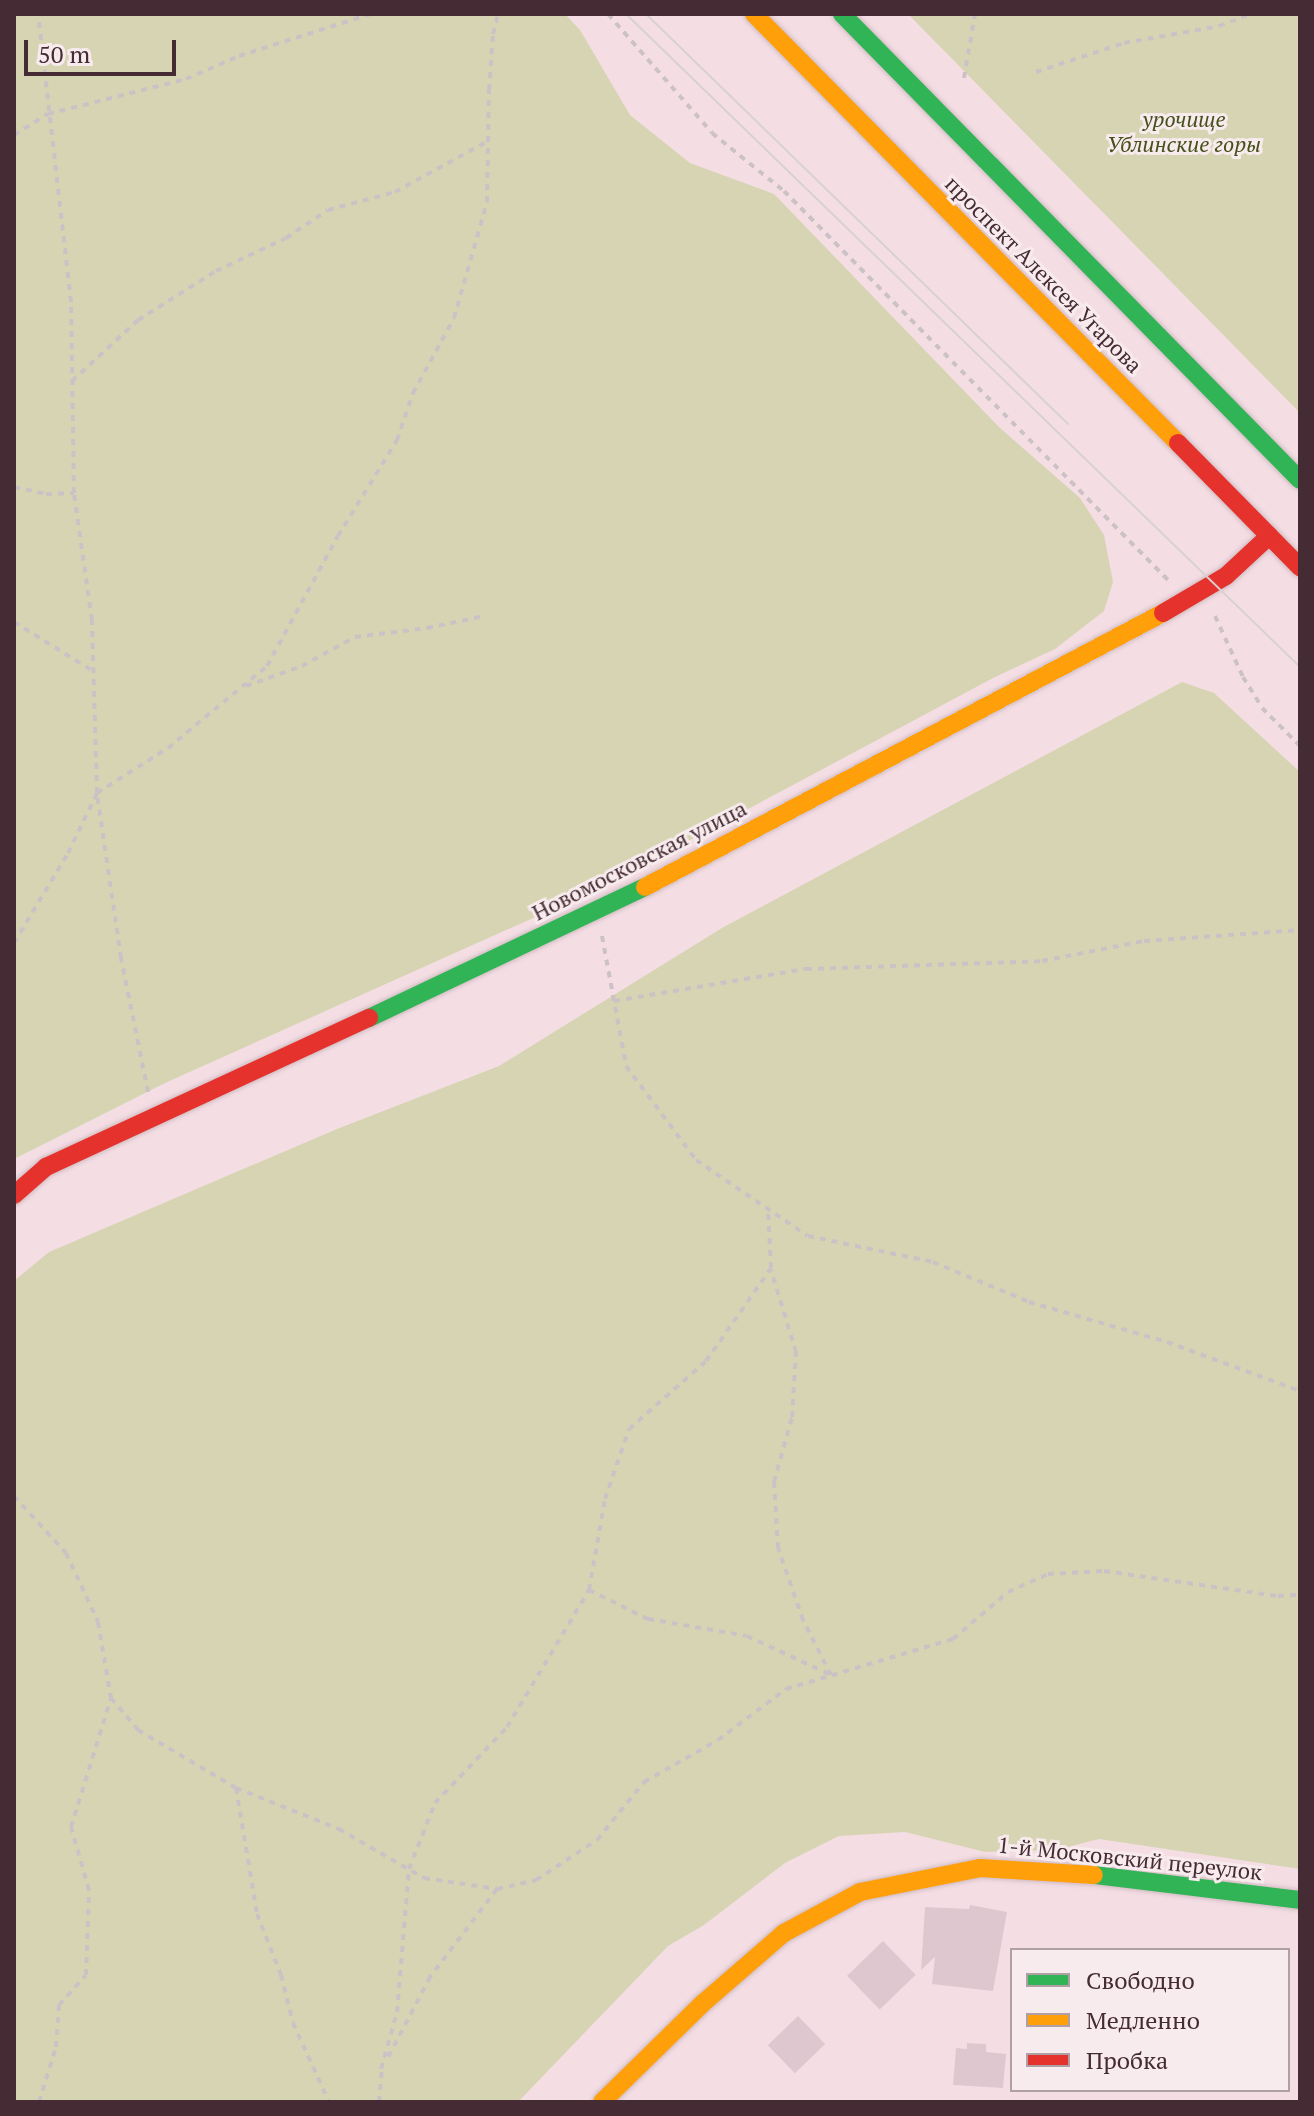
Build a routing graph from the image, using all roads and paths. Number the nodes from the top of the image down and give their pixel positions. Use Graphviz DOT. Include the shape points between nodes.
graph roads {
  1 [pos="38,14"];
  2 [pos="371,14"];
  3 [pos="498,14"];
  4 [pos="608,14"];
  5 [pos="754,14"];
  6 [pos="842,14"];
  7 [pos="975,14"];
  8 [pos="1251,14"];
  9 [pos="1036,72"];
  10 [pos="964,78"];
  11 [pos="48,114"];
  12 [pos="14,135"];
  13 [pos="488,141"];
  14 [pos="72,381"];
  15 [pos="1300,480"];
  16 [pos="14,487"];
  17 [pos="74,493"];
  18 [pos="1269,536"];
  19 [pos="1300,567"];
  20 [pos="1195,596"];
  21 [pos="485,616"];
  22 [pos="14,622"];
  23 [pos="93,671"];
  24 [pos="240,688"];
  25 [pos="1300,746"];
  26 [pos="97,793"];
  27 [pos="598,912"];
  28 [pos="1300,930"];
  29 [pos="14,943"];
  30 [pos="614,1001"];
  31 [pos="158,1114"];
  32 [pos="14,1195"];
  33 [pos="768,1209"];
  34 [pos="771,1268"];
  35 [pos="1300,1391"];
  36 [pos="14,1496"];
  37 [pos="589,1590"];
  38 [pos="1300,1595"];
  39 [pos="831,1675"];
  40 [pos="111,1698"];
  41 [pos="236,1788"];
  42 [pos="409,1869"];
  43 [pos="497,1889"];
  44 [pos="1300,1900"];
  45 [pos="381,2069"];
  46 [pos="39,2102"];
  47 [pos="329,2102"];
  48 [pos="379,2102"];
  49 [pos="602,2102"];
  1 -- 11 [label="path"];
  2 -- 11 [label="path" via="239,56 186,79"];
  3 -- 13 [label="path"];
  4 -- 20 [label="path" via="712,133 784,191"];
  5 -- 18 [label="street, проспект Алексея Угарова"];
  6 -- 15 [label="street, проспект Алексея Угарова"];
  7 -- 10 [label="path"];
  8 -- 9 [label="path" via="1219,26 1124,43"];
  11 -- 12 [label="path"];
  11 -- 14 [label="path" via="71,302"];
  13 -- 14 [label="path" via="395,192 328,210 286,238 216,271 138,320"];
  13 -- 24 [label="path" via="487,202 454,318 413,393 397,440 267,666"];
  14 -- 17 [label="path"];
  16 -- 17 [label="path"];
  17 -- 23 [label="path" via="92,620"];
  18 -- 19 [label="street, проспект Алексея Угарова"];
  18 -- 20 [label="street, Новомосковская улица"];
  20 -- 25 [label="path" via="1262,708"];
  20 -- 27 [label="street, Новомосковская улица"];
  21 -- 24 [label="path" via="355,637 302,666"];
  22 -- 23 [label="path"];
  23 -- 26 [label="path"];
  24 -- 26 [label="path" via="168,748"];
  26 -- 29 [label="path"];
  26 -- 31 [label="path" via="135,1034"];
  27 -- 30 [label="path"];
  27 -- 31 [label="street, Новомосковская улица"];
  28 -- 30 [label="path" via="1144,941 1042,961 806,969"];
  30 -- 33 [label="path" via="626,1066 696,1160"];
  31 -- 32 [label="street, Новомосковская улица" via="46,1167"];
  33 -- 34 [label="path"];
  33 -- 35 [label="path" via="808,1236 933,1262 1029,1302 1167,1342"];
  34 -- 37 [label="path" via="706,1361 629,1429 605,1499"];
  34 -- 39 [label="path" via="796,1352 792,1417 774,1482 778,1548 803,1620"];
  36 -- 40 [label="path" via="66,1553 98,1622"];
  37 -- 39 [label="path" via="648,1619 747,1636"];
  37 -- 42 [label="path" via="507,1727 435,1803"];
  38 -- 39 [label="path" via="1104,1571 1048,1574 1008,1592 953,1639"];
  39 -- 43 [label="path" via="786,1689 718,1740 644,1782 597,1840 536,1880"];
  40 -- 41 [label="path" via="138,1730"];
  40 -- 46 [label="path" via="71,1827 89,1890 86,1975 59,2005 56,2047"];
  41 -- 42 [label="path" via="339,1829"];
  41 -- 47 [label="path" via="257,1914 293,2023"];
  42 -- 43 [label="path" via="424,1878"];
  42 -- 45 [label="path" via="397,2012"];
  43 -- 45 [label="path" via="430,1977"];
  44 -- 49 [label="street, 1-й Московский переулок" via="1109,1876 980,1868 860,1892 784,1933"];
  45 -- 48 [label="path"];
}
